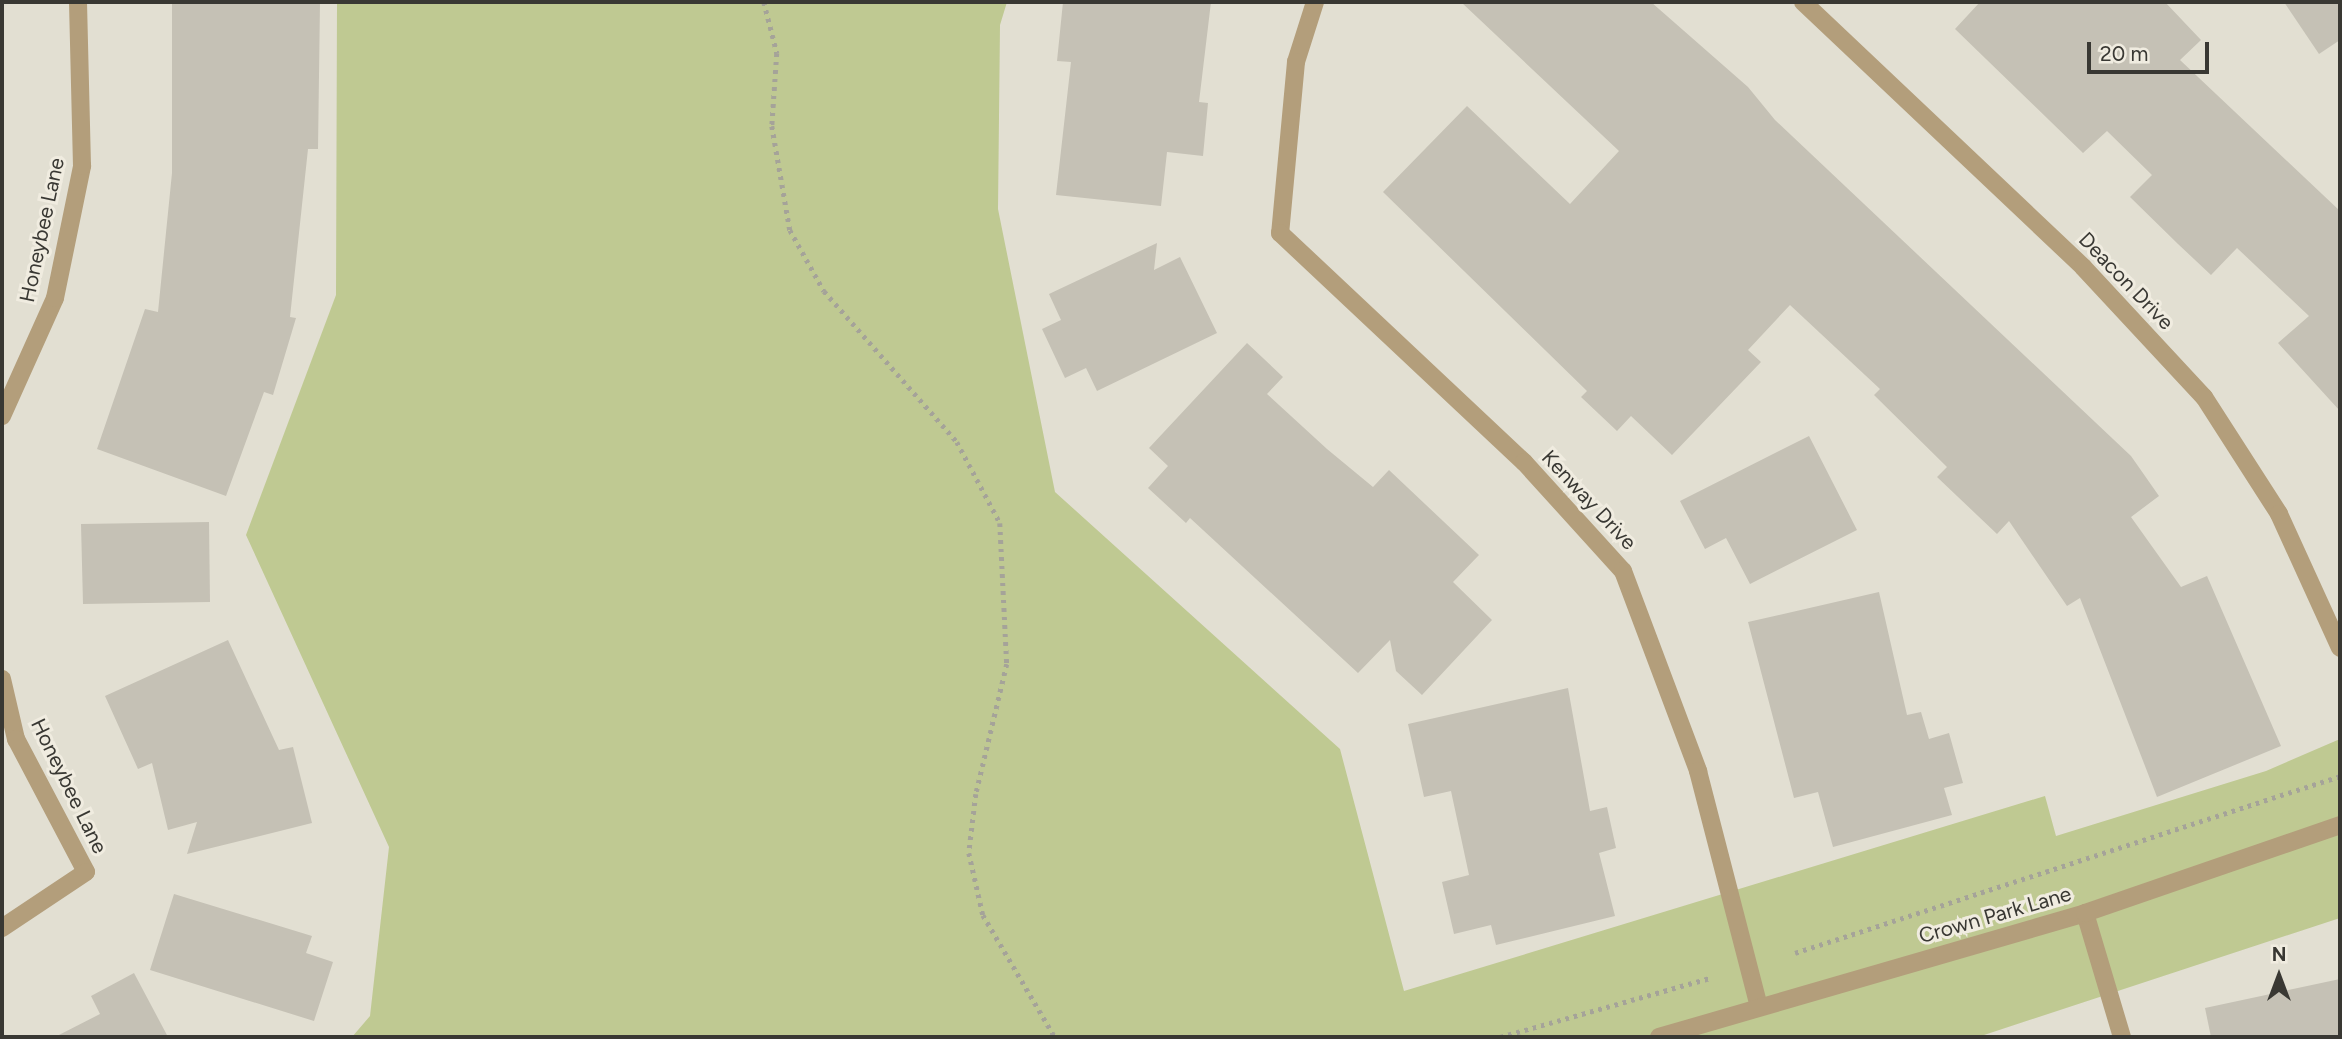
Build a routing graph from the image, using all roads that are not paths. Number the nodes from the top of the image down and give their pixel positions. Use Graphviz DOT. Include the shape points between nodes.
graph roads {
  1 [pos="78,2"];
  2 [pos="1315,2"];
  3 [pos="1803,2"];
  4 [pos="2,416"];
  5 [pos="2340,648"];
  6 [pos="2,679"];
  7 [pos="2340,825"];
  8 [pos="2085,913"];
  9 [pos="2,928"];
  10 [pos="1759,1007"];
  11 [pos="1659,1037"];
  12 [pos="2123,1037"];
  1 -- 4 [label="street, Honeybee Lane" via="82,166 55,298"];
  2 -- 10 [label="street, Kenway Drive" via="1296,62 1280,233 1524,462 1623,571 1698,771"];
  3 -- 5 [label="street, Deacon Drive" via="2083,267 2204,397 2279,514"];
  6 -- 9 [label="street, Honeybee Lane" via="16,739 86,872"];
  7 -- 8 [label="street, Crown Park Lane"];
  8 -- 10 [label="street, Crown Park Lane"];
  8 -- 12 [label="street"];
  10 -- 11 [label="street, Crown Park Lane"];
}
